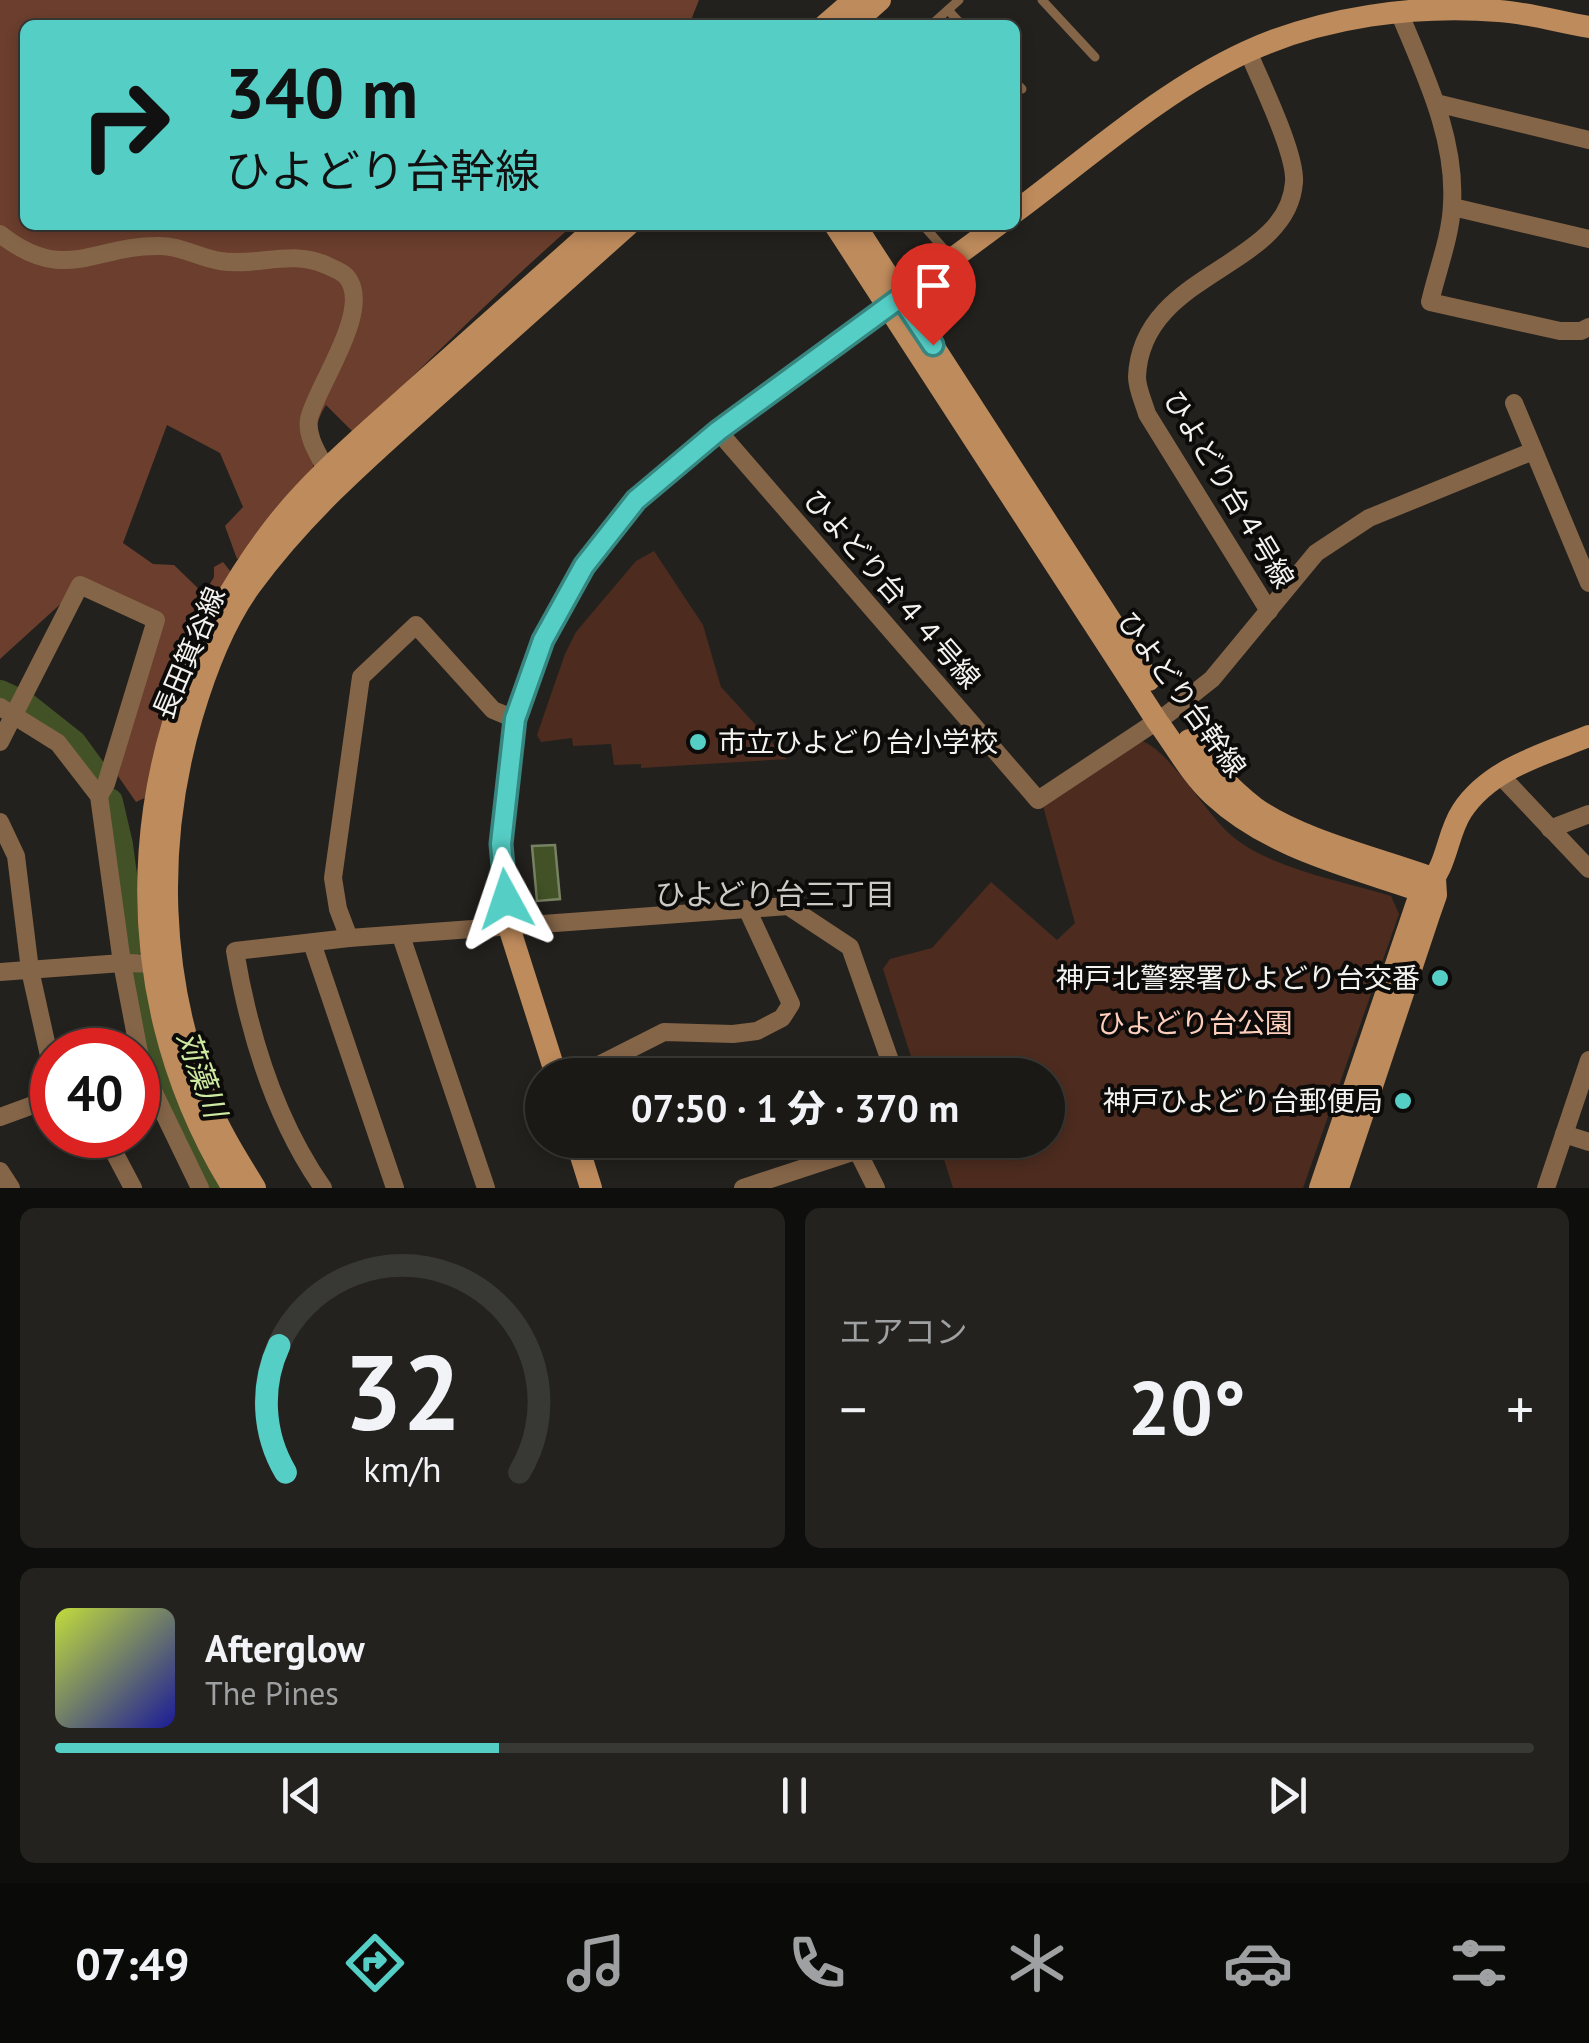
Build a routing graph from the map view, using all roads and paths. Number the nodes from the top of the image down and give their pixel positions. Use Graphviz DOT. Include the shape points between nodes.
graph roads {
  1 [pos="854,0"];
  2 [pos="880,0"];
  3 [pos="959,0"];
  4 [pos="1042,0"];
  5 [pos="1405,8"];
  6 [pos="948,10"];
  7 [pos="832,20"];
  8 [pos="858,20"];
  9 [pos="937,20"];
  10 [pos="957,20"];
  11 [pos="1589,27"];
  12 [pos="1248,51"];
  13 [pos="1095,57"];
  14 [pos="1436,104"];
  15 [pos="1589,140"];
  16 [pos="1452,207"];
  17 [pos="1020,208"];
  18 [pos="593,230"];
  19 [pos="622,230"];
  20 [pos="839,230"];
  21 [pos="858,230"];
  22 [pos="927,230"];
  23 [pos="991,230"];
  24 [pos="0,234"];
  25 [pos="1589,240"];
  26 [pos="952,259"];
  27 [pos="895,301"];
  28 [pos="1589,327"];
  29 [pos="1514,402"];
  30 [pos="718,431"];
  31 [pos="1533,451"];
  32 [pos="326,469"];
  33 [pos="1589,583"];
  34 [pos="1269,611"];
  35 [pos="6,710"];
  36 [pos="1163,717"];
  37 [pos="515,719"];
  38 [pos="1589,736"];
  39 [pos="0,742"];
  40 [pos="1500,775"];
  41 [pos="99,796"];
  42 [pos="1589,814"];
  43 [pos="0,822"];
  44 [pos="1550,830"];
  45 [pos="1589,869"];
  46 [pos="1430,888"];
  47 [pos="746,909"];
  48 [pos="509,927"];
  49 [pos="401,936"];
  50 [pos="349,938"];
  51 [pos="312,942"];
  52 [pos="122,963"];
  53 [pos="162,964"];
  54 [pos="30,970"];
  55 [pos="0,972"];
  56 [pos="43,1028"];
  57 [pos="133,1028"];
  58 [pos="551,1058"];
  59 [pos="613,1058"];
  60 [pos="889,1058"];
  61 [pos="1589,1060"];
  62 [pos="30,1106"];
  63 [pos="160,1109"];
  64 [pos="0,1116"];
  65 [pos="1564,1134"];
  66 [pos="1589,1142"];
  67 [pos="117,1158"];
  68 [pos="582,1158"];
  69 [pos="833,1158"];
  70 [pos="861,1158"];
  71 [pos="0,1170"];
  72 [pos="11,1188"];
  73 [pos="133,1188"];
  74 [pos="200,1188"];
  75 [pos="233,1188"];
  76 [pos="255,1188"];
  77 [pos="322,1188"];
  78 [pos="395,1188"];
  79 [pos="486,1188"];
  80 [pos="591,1188"];
  81 [pos="743,1188"];
  82 [pos="876,1188"];
  83 [pos="1320,1188"];
  84 [pos="1338,1188"];
  85 [pos="1546,1188"];
  1 -- 7 [label="street"];
  2 -- 8 [label="street"];
  3 -- 6 [label="lane"];
  4 -- 13 [label="lane"];
  5 -- 11 [label="street" via="1499,11"];
  5 -- 12 [label="street" via="1349,18"];
  5 -- 14 [label="street"];
  6 -- 9 [label="lane"];
  6 -- 10 [label="lane"];
  12 -- 17 [label="street" via="1184,86"];
  12 -- 34 [label="street, ひよどり台４号線" via="1288,150 1295,179 1288,210 1268,235 1164,309 1146,340 1136,380 1148,414"];
  14 -- 15 [label="street"];
  14 -- 16 [label="street" via="1452,162"];
  16 -- 25 [label="street"];
  16 -- 28 [label="street" via="1430,302 1560,331"];
  18 -- 32 [label="street, 長田箕谷線"];
  19 -- 53 [label="street, 長田箕谷線" via="333,488 248,588 200,689 180,756"];
  20 -- 27 [label="street, ひよどり台幹線"];
  21 -- 27 [label="street, ひよどり台幹線"];
  22 -- 26 [label="lane"];
  23 -- 26 [label="street"];
  24 -- 32 [label="street" via="58,261 166,246 219,261 308,257 344,274 352,287 350,322 309,420"];
  26 -- 27 [label="street"];
  27 -- 30 [label="street"];
  27 -- 36 [label="street, ひよどり台幹線"];
  29 -- 31 [label="street"];
  30 -- 36 [label="street, ひよどり台４４号線" via="1038,800"];
  30 -- 37 [label="street" via="636,500 584,566 543,640"];
  31 -- 33 [label="street"];
  31 -- 34 [label="street" via="1369,518 1316,553"];
  32 -- 53 [label="street, 長田箕谷線" via="238,580 184,684 163,751 148,854"];
  34 -- 36 [label="street" via="1212,679"];
  35 -- 39 [label="street"];
  35 -- 41 [label="street" via="58,743"];
  35 -- 41 [label="street" via="80,585 156,620"];
  36 -- 46 [label="street, ひよどり台幹線" via="1256,809"];
  37 -- 48 [label="street" via="501,844"];
  37 -- 50 [label="street" via="493,710 416,624 361,677 333,878"];
  38 -- 40 [label="street"];
  40 -- 44 [label="street"];
  40 -- 46 [label="street" via="1461,813"];
  41 -- 52 [label="street"];
  42 -- 44 [label="street"];
  43 -- 54 [label="street" via="16,856"];
  44 -- 45 [label="street"];
  46 -- 83 [label="street"];
  46 -- 84 [label="street"];
  47 -- 48 [label="street"];
  47 -- 59 [label="street" via="792,1004 782,1018 733,1034 664,1032"];
  47 -- 60 [label="street" via="788,906 850,946"];
  48 -- 49 [label="street"];
  48 -- 58 [label="street"];
  49 -- 50 [label="street"];
  49 -- 79 [label="street"];
  50 -- 51 [label="street"];
  51 -- 77 [label="street" via="235,951 253,1040"];
  51 -- 78 [label="street"];
  52 -- 53 [label="street"];
  52 -- 54 [label="street"];
  52 -- 57 [label="street"];
  53 -- 75 [label="street, 長田箕谷線" via="174,1061"];
  53 -- 76 [label="street, 長田箕谷線" via="203,1089"];
  54 -- 55 [label="street"];
  54 -- 56 [label="street"];
  61 -- 65 [label="street"];
  62 -- 64 [label="street"];
  63 -- 74 [label="street"];
  65 -- 66 [label="street"];
  65 -- 85 [label="street"];
  67 -- 73 [label="street"];
  68 -- 80 [label="street"];
  69 -- 81 [label="street"];
  70 -- 82 [label="street"];
  71 -- 72 [label="street"];
}
